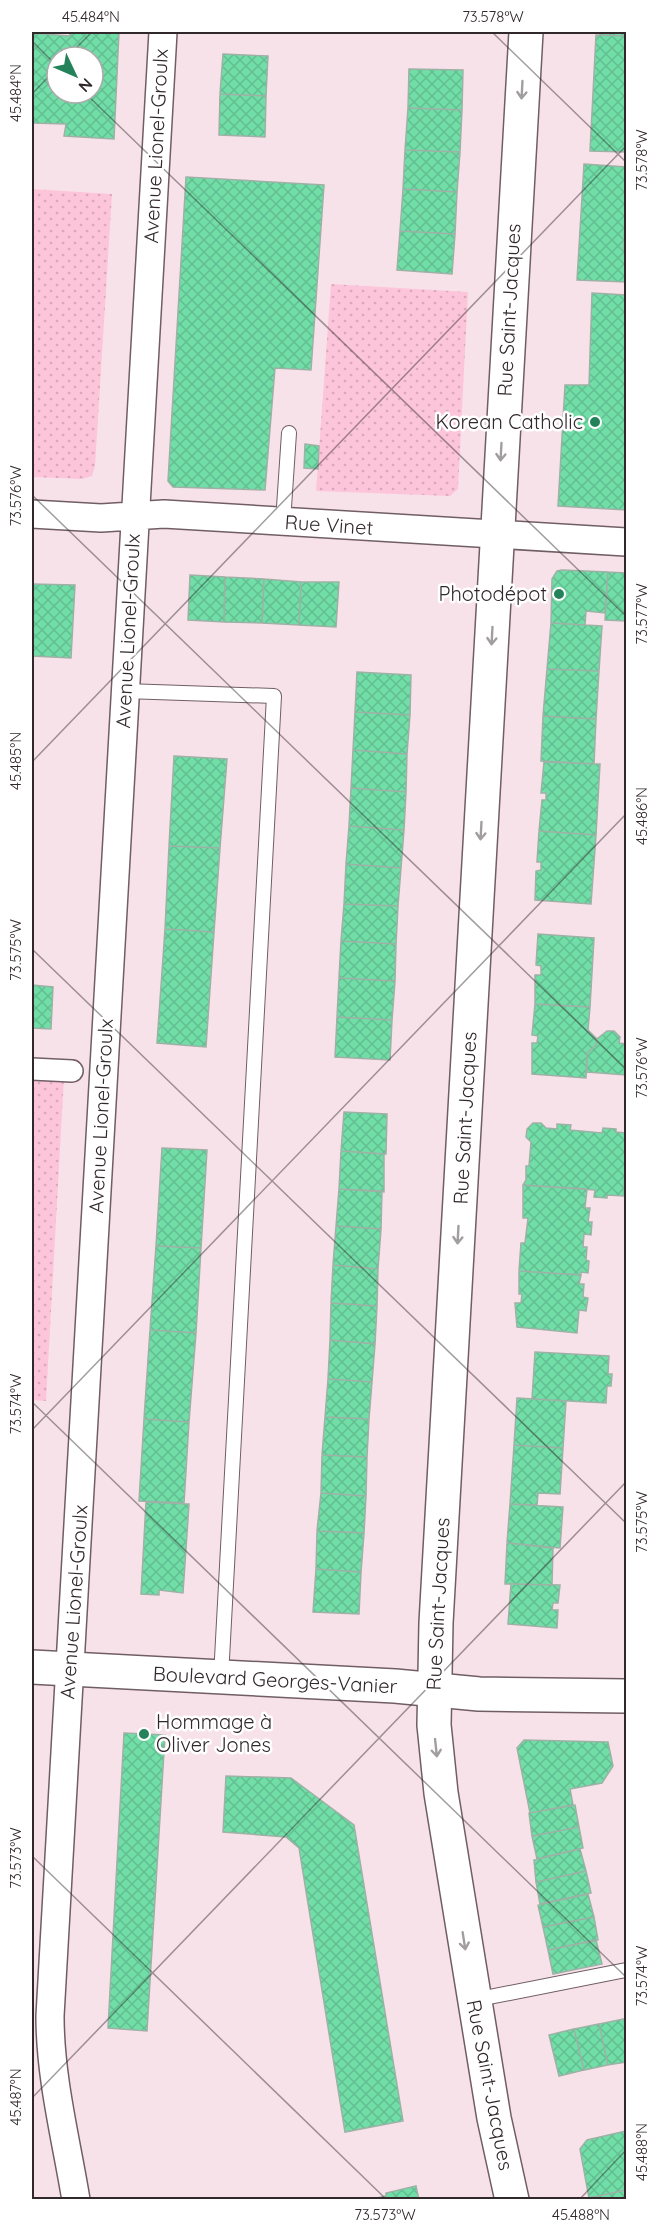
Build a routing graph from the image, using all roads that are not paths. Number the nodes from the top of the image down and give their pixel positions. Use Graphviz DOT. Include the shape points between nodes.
graph roads {
  1 [pos="163,32"];
  2 [pos="526,32"];
  3 [pos="289,434"];
  4 [pos="32,514"];
  5 [pos="134,517"];
  6 [pos="283,522"];
  7 [pos="497,535"];
  8 [pos="627,542"];
  9 [pos="125,691"];
  10 [pos="32,1069"];
  11 [pos="72,1071"];
  12 [pos="32,1668"];
  13 [pos="70,1669"];
  14 [pos="221,1677"];
  15 [pos="434,1690"];
  16 [pos="627,1696"];
  17 [pos="627,1970"];
  18 [pos="474,2000"];
  19 [pos="76,2199"];
  20 [pos="512,2199"];
  1 -- 5 [label="street, Avenue Lionel-Groulx"];
  2 -- 7 [label="main road, Rue Saint-Jacques, one-way"];
  3 -- 6 [label="lane"];
  4 -- 5 [label="street, Rue Vinet"];
  5 -- 6 [label="street, Rue Vinet" via="164,514"];
  5 -- 9 [label="street, Avenue Lionel-Groulx"];
  6 -- 7 [label="street, Rue Vinet"];
  7 -- 8 [label="street, Rue Vinet"];
  7 -- 15 [label="main road, Rue Saint-Jacques, one-way"];
  9 -- 13 [label="street, Avenue Lionel-Groulx"];
  9 -- 14 [label="lane" via="274,696"];
  10 -- 11 [label="street"];
  12 -- 13 [label="main road, Boulevard Georges-Vanier"];
  13 -- 14 [label="main road, Boulevard Georges-Vanier"];
  13 -- 19 [label="street, Avenue Lionel-Groulx" via="50,2026 56,2091"];
  14 -- 15 [label="main road, Boulevard Georges-Vanier"];
  15 -- 16 [label="main road, Boulevard Georges-Vanier"];
  15 -- 18 [label="main road, Rue Saint-Jacques, one-way" via="438,1771"];
  17 -- 18 [label="lane"];
  18 -- 20 [label="main road, Rue Saint-Jacques"];
}
